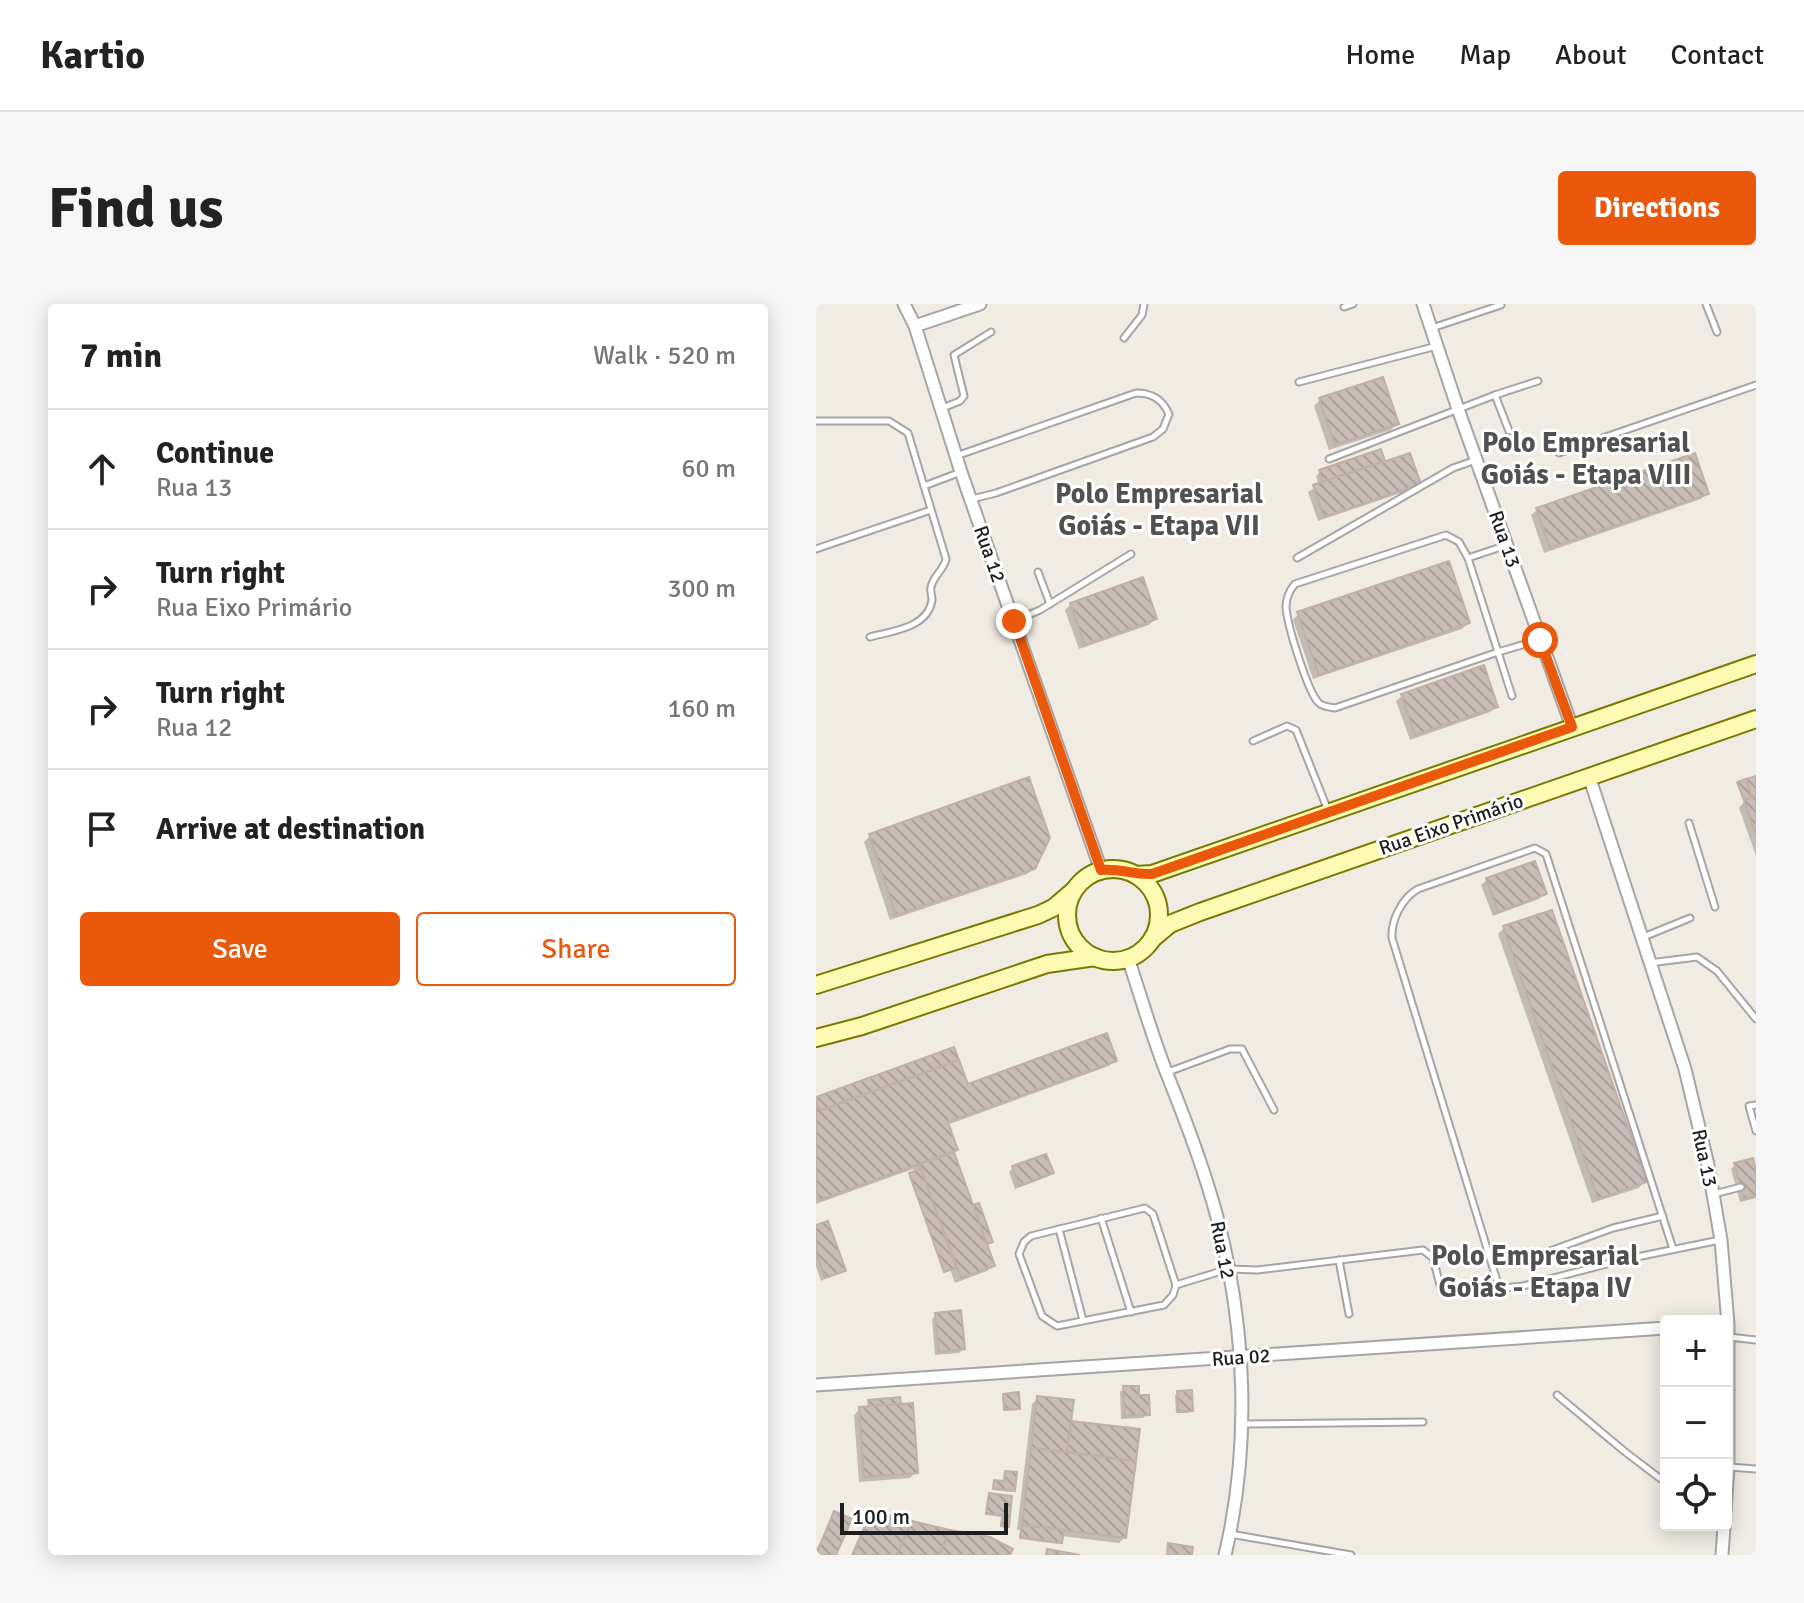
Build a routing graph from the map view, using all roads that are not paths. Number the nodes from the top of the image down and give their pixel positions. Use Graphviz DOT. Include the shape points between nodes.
graph roads {
  1 [pos="904,304"];
  2 [pos="980,304"];
  3 [pos="1144,304"];
  4 [pos="1353,304"];
  5 [pos="1423,304"];
  6 [pos="1706,304"];
  7 [pos="1501,305"];
  8 [pos="1344,307"];
  9 [pos="915,326"];
  10 [pos="1431,328"];
  11 [pos="991,332"];
  12 [pos="1717,332"];
  13 [pos="1124,338"];
  14 [pos="1437,346"];
  15 [pos="1538,381"];
  16 [pos="1299,382"];
  17 [pos="1756,385"];
  18 [pos="1495,395"];
  19 [pos="940,409"];
  20 [pos="1458,409"];
  21 [pos="816,421"];
  22 [pos="1509,431"];
  23 [pos="1559,453"];
  24 [pos="956,456"];
  25 [pos="1329,459"];
  26 [pos="1477,460"];
  27 [pos="961,472"];
  28 [pos="924,486"];
  29 [pos="971,500"];
  30 [pos="931,510"];
  31 [pos="1507,545"];
  32 [pos="816,549"];
  33 [pos="1131,554"];
  34 [pos="1297,558"];
  35 [pos="1468,558"];
  36 [pos="1038,572"];
  37 [pos="1050,604"];
  38 [pos="1014,621"];
  39 [pos="870,637"];
  40 [pos="1540,640"];
  41 [pos="1498,652"];
  42 [pos="1756,664"];
  43 [pos="1512,696"];
  44 [pos="1756,719"];
  45 [pos="1572,727"];
  46 [pos="1253,741"];
  47 [pos="1589,776"];
  48 [pos="1329,813"];
  49 [pos="1689,823"];
  50 [pos="1101,870"];
  51 [pos="1136,875"];
  52 [pos="1074,890"];
  53 [pos="1715,907"];
  54 [pos="1690,918"];
  55 [pos="1152,939"];
  56 [pos="1640,939"];
  57 [pos="1095,957"];
  58 [pos="1128,958"];
  59 [pos="1649,963"];
  60 [pos="816,985"];
  61 [pos="1756,1019"];
  62 [pos="816,1038"];
  63 [pos="1167,1072"];
  64 [pos="1756,1105"];
  65 [pos="1274,1110"];
  66 [pos="1756,1131"];
  67 [pos="1741,1187"];
  68 [pos="1713,1194"];
  69 [pos="1663,1216"];
  70 [pos="1101,1218"];
  71 [pos="1059,1229"];
  72 [pos="1721,1240"];
  73 [pos="1673,1249"];
  74 [pos="1339,1260"];
  75 [pos="1517,1263"];
  76 [pos="1228,1269"];
  77 [pos="1176,1285"];
  78 [pos="1442,1293"];
  79 [pos="1131,1312"];
  80 [pos="1349,1314"];
  81 [pos="1726,1315"];
  82 [pos="1083,1320"];
  83 [pos="1660,1328"];
  84 [pos="1732,1337"];
  85 [pos="1756,1340"];
  86 [pos="1240,1357"];
  87 [pos="816,1385"];
  88 [pos="1728,1387"];
  89 [pos="1557,1395"];
  90 [pos="1423,1422"];
  91 [pos="1242,1424"];
  92 [pos="1728,1459"];
  93 [pos="1732,1467"];
  94 [pos="1756,1469"];
  95 [pos="1660,1478"];
  96 [pos="1724,1531"];
  97 [pos="1230,1534"];
  98 [pos="1225,1555"];
  99 [pos="1351,1555"];
  100 [pos="1722,1555"];
  1 -- 9 [label="street, Rua 12"];
  2 -- 9 [label="street"];
  3 -- 13 [label="lane"];
  4 -- 8 [label="lane"];
  5 -- 10 [label="street, Rua 13"];
  6 -- 12 [label="lane"];
  7 -- 10 [label="lane"];
  9 -- 19 [label="street, Rua 12"];
  10 -- 14 [label="street, Rua 13"];
  11 -- 19 [label="lane" via="954,355 964,396"];
  14 -- 16 [label="lane"];
  14 -- 20 [label="street, Rua 13"];
  15 -- 18 [label="lane"];
  17 -- 23 [label="lane"];
  18 -- 20 [label="lane"];
  18 -- 22 [label="lane"];
  19 -- 24 [label="street, Rua 12"];
  20 -- 25 [label="lane"];
  20 -- 26 [label="street, Rua 13"];
  21 -- 28 [label="lane" via="889,421 901,426 908,433"];
  24 -- 27 [label="street, Rua 12"];
  24 -- 29 [label="lane" via="1136,393 1151,393 1169,414 1153,437"];
  26 -- 31 [label="street, Rua 13"];
  26 -- 34 [label="lane" via="1453,468"];
  27 -- 28 [label="lane"];
  27 -- 29 [label="street, Rua 12"];
  28 -- 30 [label="lane"];
  29 -- 38 [label="street, Rua 12"];
  30 -- 32 [label="lane"];
  30 -- 39 [label="lane" via="946,559 931,586 927,614 919,622"];
  31 -- 35 [label="lane"];
  31 -- 40 [label="street, Rua 13"];
  33 -- 37 [label="lane"];
  35 -- 41 [label="lane"];
  35 -- 41 [label="lane" via="1459,542 1446,535 1295,584 1286,608 1307,682 1319,704 1335,708"];
  36 -- 37 [label="lane"];
  37 -- 38 [label="lane"];
  38 -- 50 [label="street, Rua 12"];
  40 -- 41 [label="lane"];
  40 -- 45 [label="street, Rua 13"];
  41 -- 43 [label="lane"];
  42 -- 45 [label="street"];
  44 -- 47 [label="street, Rua Eixo Primário"];
  45 -- 48 [label="street"];
  46 -- 48 [label="lane" via="1287,726 1296,730"];
  47 -- 55 [label="street, Rua Eixo Primário" via="1200,912 1170,924"];
  47 -- 56 [label="street, Rua 13"];
  48 -- 51 [label="street"];
  49 -- 53 [label="lane"];
  50 -- 51 [label="street"];
  50 -- 52 [label="street"];
  51 -- 55 [label="street" via="1147,885 1158,911"];
  52 -- 57 [label="street" via="1069,928"];
  52 -- 60 [label="street" via="1038,915"];
  54 -- 56 [label="lane"];
  55 -- 58 [label="street"];
  56 -- 59 [label="street, Rua 13"];
  57 -- 58 [label="street"];
  57 -- 62 [label="street" via="1047,964"];
  58 -- 63 [label="street, Rua 12"];
  59 -- 61 [label="lane" via="1697,957 1717,971"];
  59 -- 68 [label="street, Rua 13" via="1685,1069"];
  63 -- 65 [label="lane" via="1242,1049"];
  63 -- 76 [label="street, Rua 12" via="1202,1167"];
  64 -- 66 [label="lane" via="1749,1106"];
  67 -- 68 [label="lane"];
  68 -- 72 [label="street, Rua 13"];
  69 -- 73 [label="lane"];
  69 -- 73 [label="lane" via="1546,854 1535,848 1407,895 1392,938 1497,1281 1504,1288 1523,1286"];
  69 -- 75 [label="lane"];
  70 -- 71 [label="lane"];
  70 -- 77 [label="lane" via="1145,1208 1153,1214"];
  70 -- 79 [label="lane"];
  71 -- 82 [label="lane"];
  71 -- 82 [label="lane" via="1031,1236 1019,1254 1042,1316 1057,1326"];
  72 -- 73 [label="lane"];
  72 -- 81 [label="street, Rua 13"];
  74 -- 76 [label="lane"];
  74 -- 78 [label="lane" via="1423,1250 1433,1258"];
  74 -- 80 [label="lane"];
  76 -- 77 [label="lane"];
  76 -- 86 [label="street, Rua 12"];
  77 -- 79 [label="lane" via="1164,1305"];
  79 -- 82 [label="lane"];
  83 -- 86 [label="street, Rua 02"];
  84 -- 85 [label="lane"];
  86 -- 87 [label="street, Rua 02"];
  86 -- 91 [label="street, Rua 12"];
  88 -- 92 [label="street, Rua 13"];
  89 -- 95 [label="lane"];
  90 -- 91 [label="lane"];
  91 -- 97 [label="street, Rua 12"];
  93 -- 94 [label="lane"];
  96 -- 100 [label="street, Rua 13"];
  97 -- 98 [label="street, Rua 12"];
  97 -- 99 [label="lane"];
}
